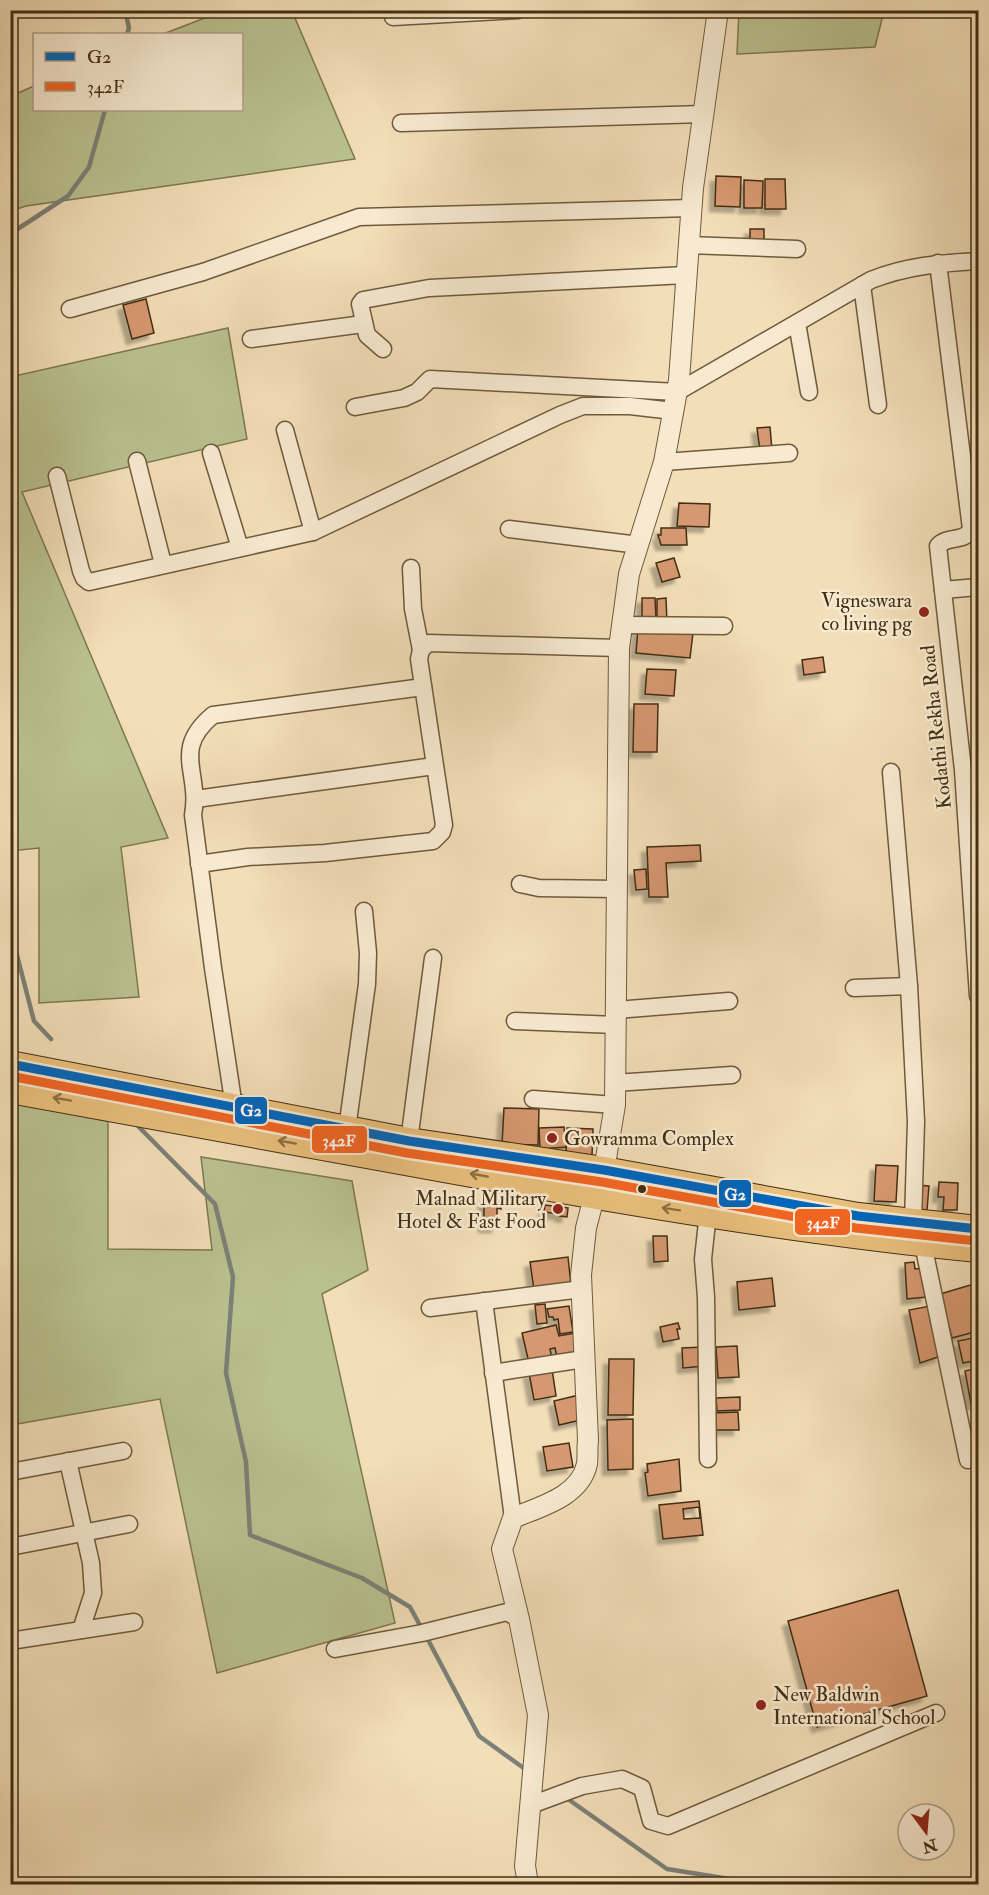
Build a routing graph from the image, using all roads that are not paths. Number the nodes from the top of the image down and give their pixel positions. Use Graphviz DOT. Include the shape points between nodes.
graph roads {
  1 [pos="518,10"];
  2 [pos="718,10"];
  3 [pos="393,18"];
  4 [pos="704,114"];
  5 [pos="401,123"];
  6 [pos="691,208"];
  7 [pos="688,245"];
  8 [pos="797,249"];
  9 [pos="978,261"];
  10 [pos="938,263"];
  11 [pos="686,275"];
  12 [pos="862,285"];
  13 [pos="70,309"];
  14 [pos="797,322"];
  15 [pos="363,324"];
  16 [pos="251,339"];
  17 [pos="383,349"];
  18 [pos="677,392"];
  19 [pos="809,392"];
  20 [pos="878,405"];
  21 [pos="355,407"];
  22 [pos="673,411"];
  23 [pos="285,430"];
  24 [pos="212,453"];
  25 [pos="789,453"];
  26 [pos="137,461"];
  27 [pos="664,462"];
  28 [pos="57,476"];
  29 [pos="509,529"];
  30 [pos="313,532"];
  31 [pos="639,545"];
  32 [pos="240,548"];
  33 [pos="163,564"];
  34 [pos="411,567"];
  35 [pos="978,587"];
  36 [pos="943,590"];
  37 [pos="623,625"];
  38 [pos="724,626"];
  39 [pos="619,648"];
  40 [pos="421,650"];
  41 [pos="423,687"];
  42 [pos="434,766"];
  43 [pos="891,772"];
  44 [pos="196,799"];
  45 [pos="199,864"];
  46 [pos="520,884"];
  47 [pos="617,889"];
  48 [pos="364,911"];
  49 [pos="433,958"];
  50 [pos="909,986"];
  51 [pos="854,988"];
  52 [pos="978,996"];
  53 [pos="729,1002"];
  54 [pos="616,1018"];
  55 [pos="515,1021"];
  56 [pos="10,1064"];
  57 [pos="732,1075"];
  58 [pos="615,1083"];
  59 [pos="10,1090"];
  60 [pos="533,1099"];
  61 [pos="615,1105"];
  62 [pos="234,1107"];
  63 [pos="347,1129"];
  64 [pos="409,1141"];
  65 [pos="604,1170"];
  66 [pos="594,1197"];
  67 [pos="708,1213"];
  68 [pos="978,1229"];
  69 [pos="918,1233"];
  70 [pos="978,1250"];
  71 [pos="582,1289"];
  72 [pos="484,1301"];
  73 [pos="430,1308"];
  74 [pos="584,1359"];
  75 [pos="493,1373"];
  76 [pos="123,1451"];
  77 [pos="708,1459"];
  78 [pos="968,1460"];
  79 [pos="68,1461"];
  80 [pos="10,1472"];
  81 [pos="513,1518"];
  82 [pos="129,1524"];
  83 [pos="84,1533"];
  84 [pos="10,1547"];
  85 [pos="519,1619"];
  86 [pos="134,1622"];
  87 [pos="81,1630"];
  88 [pos="10,1641"];
  89 [pos="335,1649"];
  90 [pos="936,1713"];
  91 [pos="531,1805"];
  92 [pos="528,1884"];
  1 -- 3 [label="street"];
  2 -- 4 [label="street"];
  4 -- 5 [label="street"];
  4 -- 6 [label="street"];
  6 -- 7 [label="street"];
  6 -- 13 [label="street" via="359,217 203,273"];
  7 -- 8 [label="street"];
  7 -- 11 [label="street"];
  9 -- 10 [label="street"];
  10 -- 12 [label="street" via="895,270"];
  10 -- 36 [label="street, Kodathi Rekha Road" via="971,529 963,538 938,546"];
  11 -- 15 [label="street" via="429,288 363,300"];
  11 -- 18 [label="street"];
  12 -- 14 [label="street"];
  12 -- 20 [label="street"];
  14 -- 18 [label="street"];
  14 -- 19 [label="street"];
  15 -- 16 [label="street"];
  15 -- 17 [label="street" via="367,335"];
  18 -- 21 [label="street" via="430,379 404,398"];
  18 -- 22 [label="street"];
  22 -- 27 [label="street"];
  22 -- 30 [label="street" via="583,406"];
  23 -- 30 [label="street"];
  24 -- 32 [label="street"];
  25 -- 27 [label="street"];
  26 -- 33 [label="street"];
  27 -- 31 [label="street"];
  28 -- 33 [label="street" via="84,578 89,582"];
  29 -- 31 [label="street"];
  30 -- 32 [label="street"];
  31 -- 37 [label="street" via="629,574"];
  32 -- 33 [label="street"];
  34 -- 40 [label="street" via="413,609"];
  35 -- 36 [label="street"];
  36 -- 52 [label="street, Kodathi Rekha Road" via="963,770"];
  37 -- 38 [label="street"];
  37 -- 39 [label="street"];
  39 -- 40 [label="street" via="428,643"];
  39 -- 47 [label="street"];
  40 -- 41 [label="street"];
  41 -- 42 [label="street"];
  41 -- 44 [label="street" via="213,715 191,741 189,759"];
  42 -- 44 [label="street"];
  42 -- 45 [label="street" via="444,825 434,841 248,856"];
  43 -- 50 [label="street"];
  44 -- 45 [label="street" via="193,815"];
  45 -- 62 [label="street"];
  46 -- 47 [label="street" via="539,888"];
  47 -- 54 [label="street"];
  48 -- 63 [label="street" via="367,984"];
  49 -- 64 [label="street"];
  50 -- 51 [label="street"];
  50 -- 69 [label="street"];
  53 -- 54 [label="street"];
  54 -- 55 [label="street"];
  54 -- 58 [label="street"];
  56 -- 62 [label="main road"];
  57 -- 58 [label="street"];
  58 -- 61 [label="street"];
  66 -- 59 [label="main road, one-way"];
  60 -- 61 [label="street"];
  61 -- 65 [label="street"];
  62 -- 63 [label="main road"];
  63 -- 64 [label="main road"];
  64 -- 65 [label="main road"];
  65 -- 66 [label="street"];
  65 -- 69 [label="main road" via="858,1216"];
  67 -- 66 [label="main road, one-way"];
  66 -- 71 [label="street" via="586,1228"];
  67 -- 69 [label="main road"];
  67 -- 77 [label="street" via="703,1259"];
  68 -- 69 [label="main road"];
  69 -- 70 [label="main road"];
  69 -- 78 [label="street"];
  71 -- 72 [label="street"];
  71 -- 74 [label="street"];
  72 -- 73 [label="street"];
  72 -- 75 [label="street"];
  74 -- 75 [label="street"];
  74 -- 81 [label="street" via="587,1449 586,1466 579,1482 561,1498"];
  75 -- 81 [label="street"];
  76 -- 79 [label="street"];
  79 -- 80 [label="street"];
  79 -- 83 [label="street"];
  81 -- 85 [label="street" via="502,1549"];
  82 -- 83 [label="street"];
  83 -- 84 [label="street"];
  83 -- 87 [label="street" via="93,1593"];
  85 -- 89 [label="street" via="507,1612"];
  85 -- 91 [label="street" via="538,1714"];
  86 -- 87 [label="street"];
  87 -- 88 [label="street"];
  90 -- 91 [label="street" via="668,1826 651,1821 642,1788 622,1779 582,1786"];
  91 -- 92 [label="street" via="525,1866"];
}
